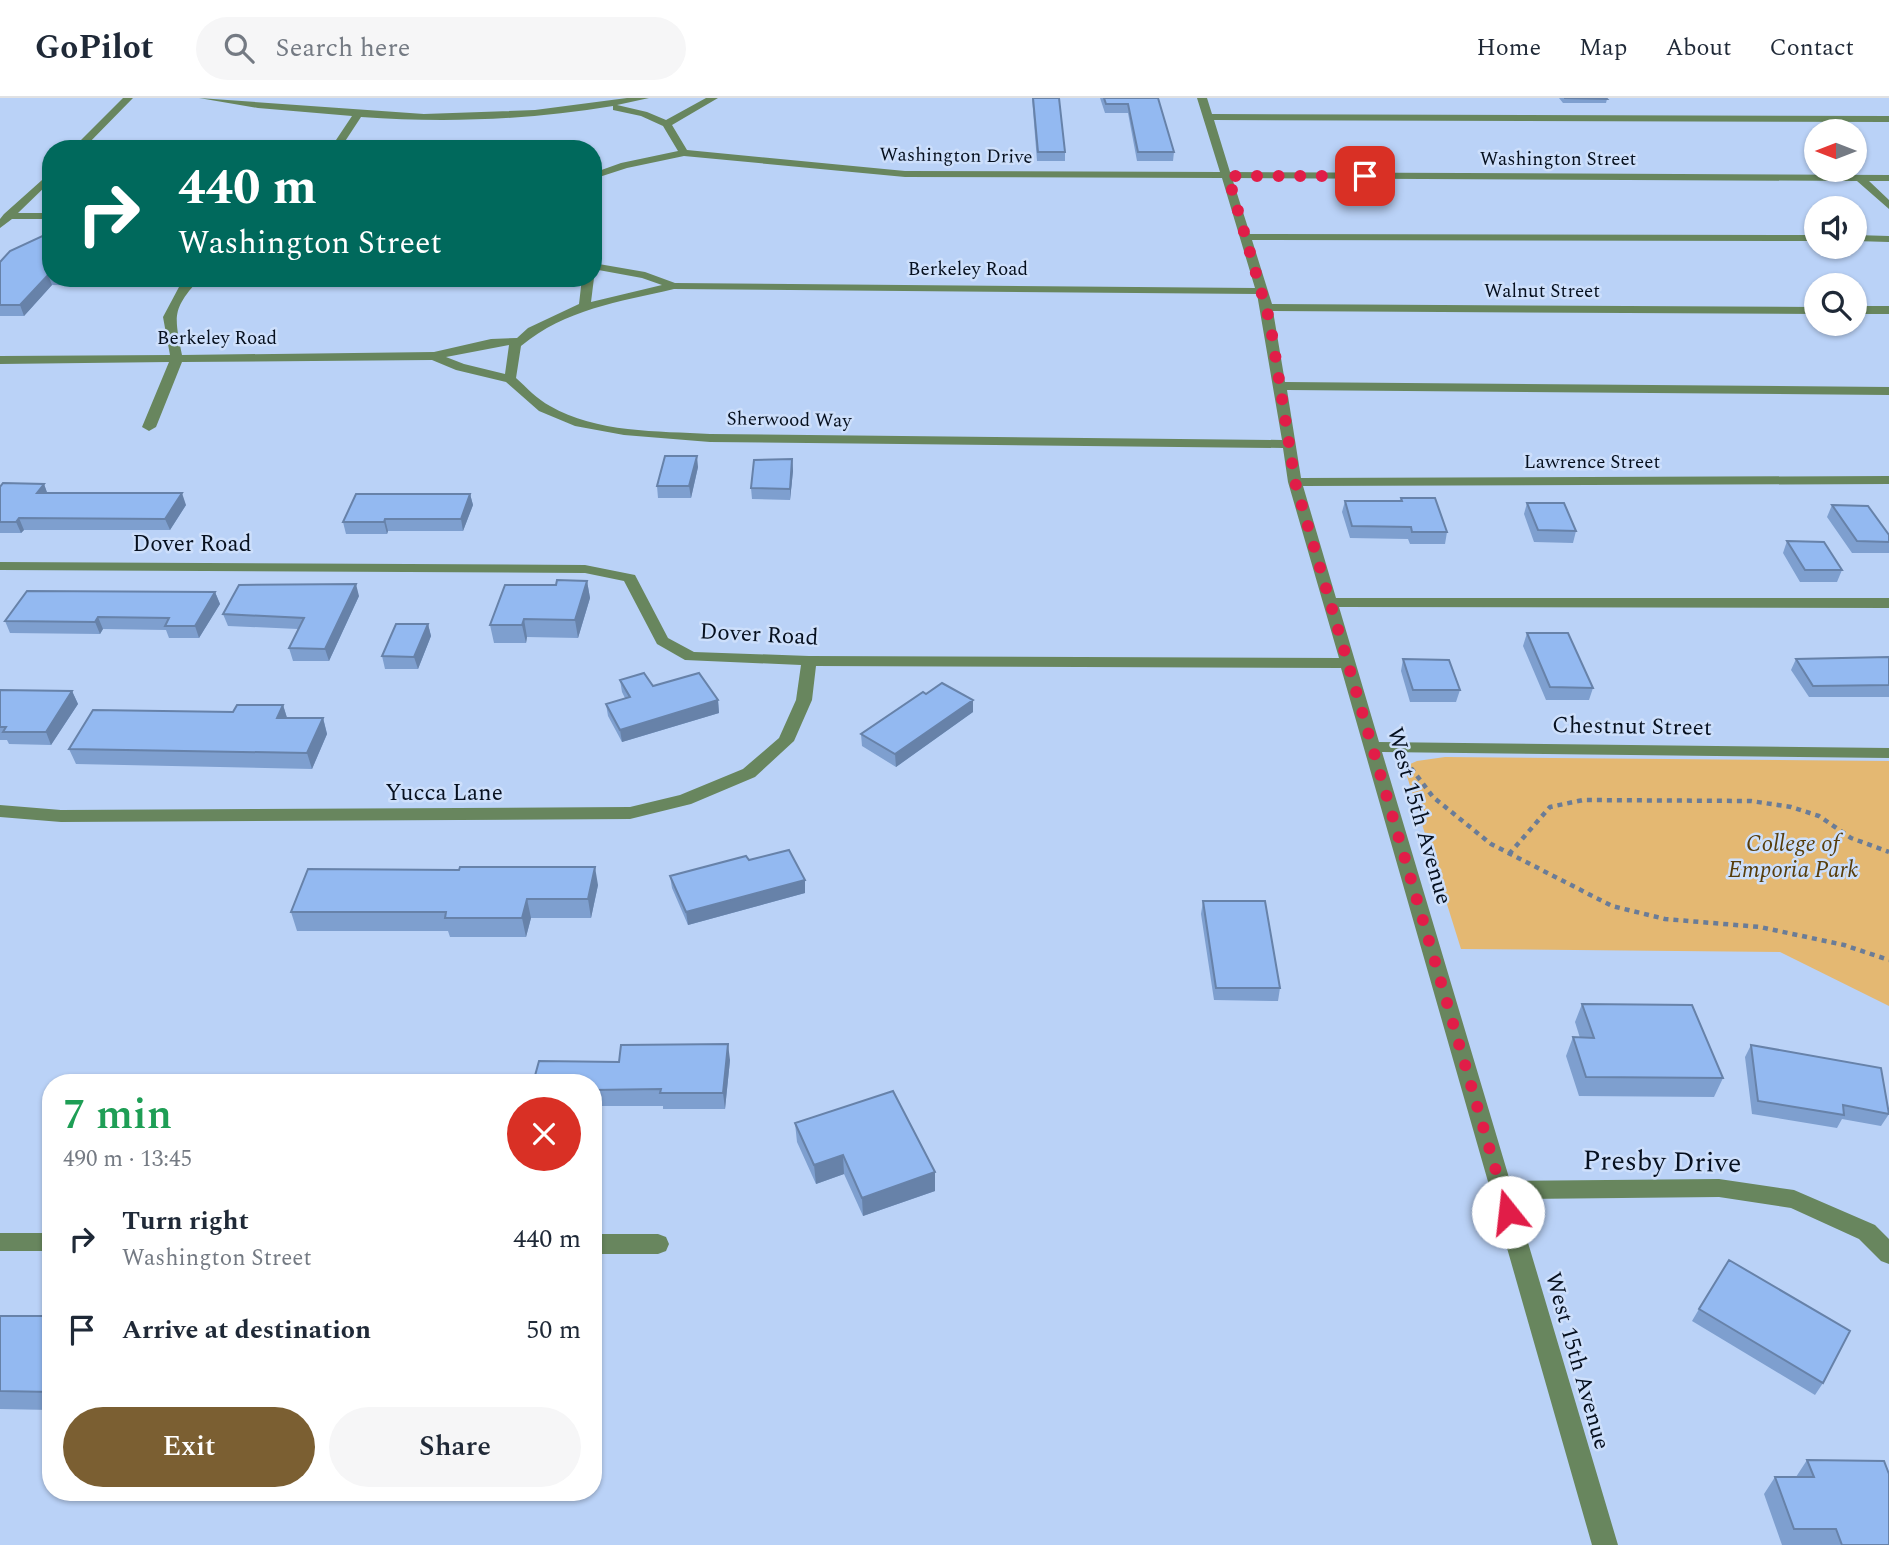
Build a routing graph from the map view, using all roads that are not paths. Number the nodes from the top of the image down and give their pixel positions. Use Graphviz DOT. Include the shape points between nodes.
graph roads {
  1 [pos="128,98"];
  2 [pos="204,98"];
  3 [pos="644,98"];
  4 [pos="713,98"];
  5 [pos="1202,98"];
  6 [pos="606,106"];
  7 [pos="358,114"];
  8 [pos="1209,117"];
  9 [pos="1889,119"];
  10 [pos="667,124"];
  11 [pos="86,140"];
  12 [pos="341,140"];
  13 [pos="684,153"];
  14 [pos="602,173"];
  15 [pos="1228,176"];
  16 [pos="1804,177"];
  17 [pos="1867,177"];
  18 [pos="1889,178"];
  19 [pos="1865,182"];
  20 [pos="42,183"];
  21 [pos="1889,206"];
  22 [pos="42,217"];
  23 [pos="4,220"];
  24 [pos="1246,237"];
  25 [pos="1804,238"];
  26 [pos="1867,239"];
  27 [pos="1889,239"];
  28 [pos="602,268"];
  29 [pos="674,286"];
  30 [pos="186,287"];
  31 [pos="587,287"];
  32 [pos="1264,299"];
  33 [pos="585,306"];
  34 [pos="1804,310"];
  35 [pos="1867,310"];
  36 [pos="1889,310"];
  37 [pos="519,341"];
  38 [pos="434,356"];
  39 [pos="177,358"];
  40 [pos="0,360"];
  41 [pos="510,379"];
  42 [pos="1281,386"];
  43 [pos="1889,391"];
  44 [pos="149,427"];
  45 [pos="1290,444"];
  46 [pos="1889,480"];
  47 [pos="1295,482"];
  48 [pos="0,566"];
  49 [pos="1331,602"];
  50 [pos="1889,603"];
  51 [pos="809,662"];
  52 [pos="1348,663"];
  53 [pos="1374,747"];
  54 [pos="1889,753"];
  55 [pos="0,811"];
  56 [pos="1502,1190"];
  57 [pos="0,1242"];
  58 [pos="42,1242"];
  59 [pos="602,1244"];
  60 [pos="658,1244"];
  61 [pos="1889,1254"];
  62 [pos="1605,1545"];
  1 -- 11 [label="street"];
  2 -- 7 [label="street"];
  3 -- 6 [label="street"];
  4 -- 10 [label="street"];
  5 -- 8 [label="street, West 15th Avenue"];
  6 -- 7 [label="street" via="491,114"];
  6 -- 10 [label="street"];
  7 -- 12 [label="street"];
  8 -- 9 [label="street"];
  8 -- 15 [label="street, West 15th Avenue"];
  10 -- 13 [label="street"];
  13 -- 14 [label="street, Washington Drive"];
  13 -- 15 [label="street, Washington Drive" via="905,174"];
  15 -- 16 [label="street, Washington Street"];
  15 -- 24 [label="street, West 15th Avenue"];
  17 -- 18 [label="street, Washington Street"];
  19 -- 21 [label="street"];
  20 -- 23 [label="street"];
  22 -- 23 [label="street"];
  24 -- 25 [label="street"];
  24 -- 32 [label="street, West 15th Avenue"];
  26 -- 27 [label="street"];
  28 -- 29 [label="street"];
  29 -- 32 [label="street, Berkeley Road"];
  29 -- 33 [label="street"];
  30 -- 39 [label="street" via="169,317"];
  31 -- 33 [label="street"];
  32 -- 34 [label="street, Walnut Street"];
  32 -- 42 [label="street, West 15th Avenue"];
  33 -- 37 [label="street"];
  35 -- 36 [label="street"];
  37 -- 38 [label="street, Berkeley Road"];
  37 -- 41 [label="street" via="511,356"];
  38 -- 39 [label="street, Berkeley Road"];
  38 -- 41 [label="street, Berkeley Road"];
  39 -- 40 [label="street, Berkeley Road"];
  39 -- 44 [label="street"];
  41 -- 45 [label="street, Sherwood Way" via="545,409 591,426 637,433 710,438"];
  42 -- 43 [label="street"];
  42 -- 45 [label="street, West 15th Avenue"];
  45 -- 47 [label="street, West 15th Avenue"];
  46 -- 47 [label="street, Lawrence Street"];
  47 -- 49 [label="street, West 15th Avenue"];
  48 -- 51 [label="street, Dover Road" via="585,569 630,578 662,641 691,657"];
  49 -- 50 [label="street"];
  49 -- 52 [label="street, West 15th Avenue"];
  51 -- 52 [label="street, Dover Road"];
  51 -- 55 [label="street, Yucca Lane" via="804,700 786,741 749,773 685,800 630,813 61,816"];
  52 -- 53 [label="street, West 15th Avenue"];
  53 -- 54 [label="street, Chestnut Street"];
  53 -- 56 [label="street, West 15th Avenue"];
  56 -- 61 [label="street, Presby Drive" via="1718,1188 1794,1199 1867,1231"];
  56 -- 62 [label="street, West 15th Avenue"];
  57 -- 58 [label="street"];
  59 -- 60 [label="street"];
}
